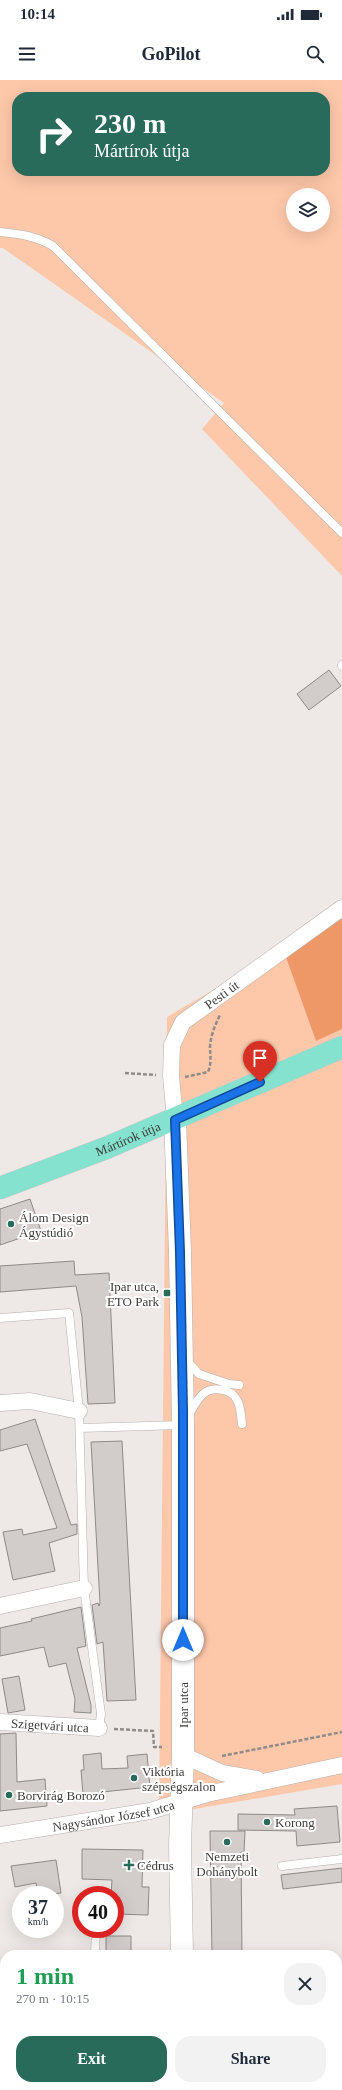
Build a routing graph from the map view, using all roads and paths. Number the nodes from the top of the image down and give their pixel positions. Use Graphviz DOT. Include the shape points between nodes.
graph roads {
  1 [pos="0,232"];
  2 [pos="342,533"];
  3 [pos="342,908"];
  4 [pos="222,1013"];
  5 [pos="342,1047"];
  6 [pos="125,1073"];
  7 [pos="171,1076"];
  8 [pos="175,1120"];
  9 [pos="0,1188"];
  10 [pos="0,1318"];
  11 [pos="182,1356"];
  12 [pos="239,1385"];
  13 [pos="0,1403"];
  14 [pos="79,1411"];
  15 [pos="242,1424"];
  16 [pos="183,1425"];
  17 [pos="80,1428"];
  18 [pos="84,1588"];
  19 [pos="0,1606"];
  20 [pos="0,1722"];
  21 [pos="100,1728"];
  22 [pos="342,1732"];
  23 [pos="162,1747"];
  24 [pos="183,1755"];
  25 [pos="219,1756"];
  26 [pos="342,1764"];
  27 [pos="265,1781"];
  28 [pos="182,1801"];
  29 [pos="0,1835"];
  30 [pos="342,1859"];
  31 [pos="282,1866"];
  32 [pos="96,1938"];
  33 [pos="95,1950"];
  34 [pos="182,1950"];
  1 -- 2 [label="lane" via="41,239 53,246"];
  3 -- 7 [label="street, Pesti út" via="183,1022 172,1045"];
  4 -- 7 [label="path" via="214,1026 208,1072 191,1077"];
  5 -- 8 [label="main road, Mártírok útja"];
  6 -- 7 [label="path"];
  7 -- 8 [label="street, Pesti út"];
  8 -- 9 [label="main road, Mártírok útja"];
  8 -- 11 [label="street, Ipar utca"];
  10 -- 14 [label="lane" via="70,1313"];
  11 -- 12 [label="lane" via="199,1374"];
  11 -- 16 [label="street, Ipar utca"];
  13 -- 14 [label="street" via="30,1401"];
  14 -- 17 [label="lane"];
  15 -- 16 [label="lane" via="237,1399 230,1392 210,1390 202,1395"];
  16 -- 17 [label="lane"];
  16 -- 24 [label="street, Ipar utca"];
  17 -- 18 [label="lane"];
  18 -- 19 [label="street"];
  18 -- 21 [label="lane" via="101,1714"];
  20 -- 21 [label="street, Szigetvári utca"];
  21 -- 23 [label="path" via="153,1731 154,1748"];
  22 -- 25 [label="path"];
  24 -- 27 [label="street" via="222,1773"];
  24 -- 28 [label="street, Ipar utca"];
  26 -- 27 [label="street, Nagysándor József utca"];
  27 -- 28 [label="street, Nagysándor József utca"];
  28 -- 29 [label="street, Nagysándor József utca" via="150,1811"];
  28 -- 34 [label="street, Ipar utca"];
  30 -- 31 [label="lane"];
  32 -- 33 [label="lane"];
}
